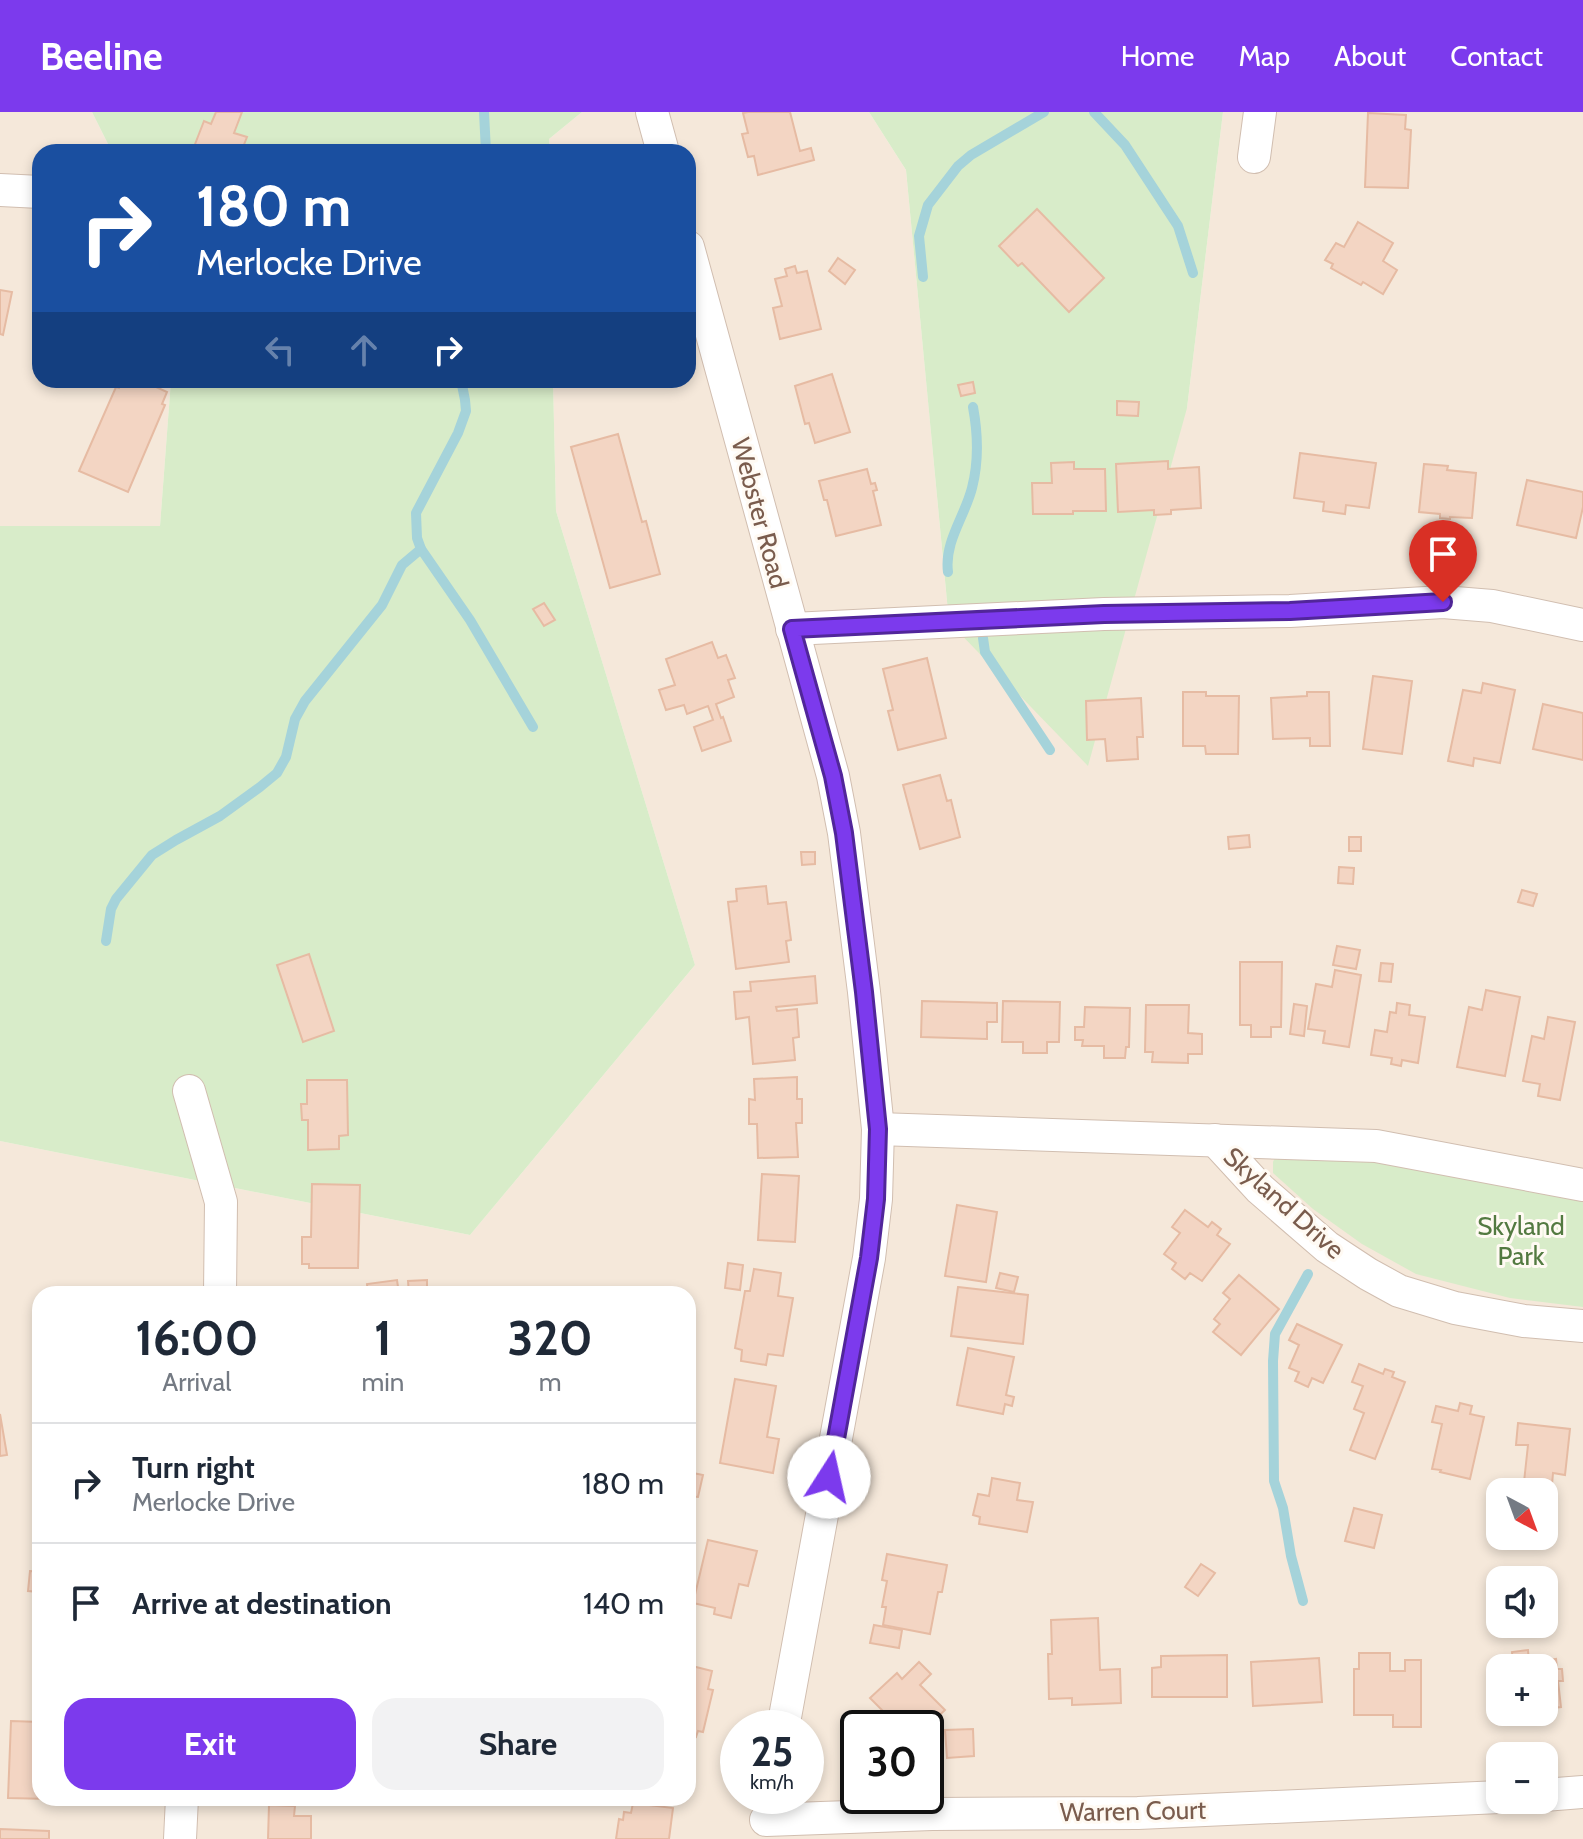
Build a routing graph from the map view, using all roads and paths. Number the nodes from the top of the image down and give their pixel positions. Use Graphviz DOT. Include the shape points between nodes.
graph roads {
  1 [pos="652,112"];
  2 [pos="1260,112"];
  3 [pos="661,144"];
  4 [pos="1254,157"];
  5 [pos="0,190"];
  6 [pos="32,192"];
  7 [pos="696,276"];
  8 [pos="1583,625"];
  9 [pos="792,629"];
  10 [pos="189,1091"];
  11 [pos="878,1129"];
  12 [pos="1215,1140"];
  13 [pos="1583,1185"];
  14 [pos="220,1286"];
  15 [pos="1583,1326"];
  16 [pos="786,1710"];
  17 [pos="1583,1792"];
  18 [pos="1558,1794"];
  19 [pos="1486,1798"];
  20 [pos="182,1806"];
  21 [pos="766,1818"];
  22 [pos="1138,1826"];
  23 [pos="180,1839"];
  1 -- 3 [label="street"];
  2 -- 4 [label="street"];
  5 -- 6 [label="street"];
  7 -- 9 [label="street, Webster Road"];
  8 -- 9 [label="street" via="1443,602"];
  9 -- 11 [label="street, Webster Road" via="844,833"];
  10 -- 14 [label="street" via="221,1202"];
  11 -- 12 [label="street, Skyland Drive"];
  11 -- 16 [label="street, Webster Road" via="869,1258"];
  12 -- 13 [label="street, Skyland Drive" via="1376,1146"];
  12 -- 15 [label="street, Skyland Drive" via="1260,1189 1327,1247 1399,1291 1455,1308"];
  17 -- 18 [label="street"];
  19 -- 22 [label="street, Warren Court"];
  20 -- 23 [label="street"];
  21 -- 22 [label="street, Warren Court" via="932,1814"];
}
